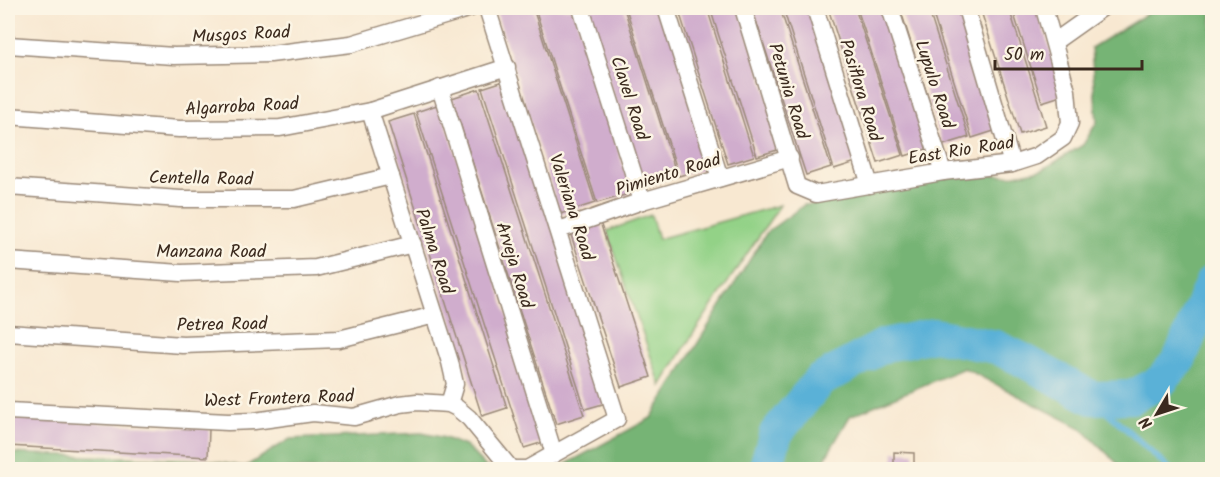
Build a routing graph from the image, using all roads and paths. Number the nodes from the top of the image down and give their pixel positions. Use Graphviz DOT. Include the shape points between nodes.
graph roads {
  1 [pos="471,8"];
  2 [pos="487,8"];
  3 [pos="581,8"];
  4 [pos="666,8"];
  5 [pos="743,8"];
  6 [pos="815,8"];
  7 [pos="890,8"];
  8 [pos="966,8"];
  9 [pos="1044,8"];
  10 [pos="1102,8"];
  11 [pos="1054,42"];
  12 [pos="8,45"];
  13 [pos="507,67"];
  14 [pos="440,88"];
  15 [pos="370,111"];
  16 [pos="8,116"];
  17 [pos="790,158"];
  18 [pos="1012,164"];
  19 [pos="942,172"];
  20 [pos="391,176"];
  21 [pos="720,178"];
  22 [pos="870,184"];
  23 [pos="797,186"];
  24 [pos="8,187"];
  25 [pos="642,201"];
  26 [pos="559,230"];
  27 [pos="412,244"];
  28 [pos="8,261"];
  29 [pos="435,315"];
  30 [pos="8,333"];
  31 [pos="449,404"];
  32 [pos="8,411"];
  33 [pos="554,454"];
  1 -- 12 [label="street, Musgos Road" via="351,44 270,54 174,56"];
  2 -- 13 [label="street, Valeriana Road"];
  3 -- 25 [label="street, Clavel Road"];
  4 -- 21 [label="street"];
  5 -- 17 [label="street, Petunia Road"];
  6 -- 22 [label="street, Pasiflora Road"];
  7 -- 19 [label="street, Lupulo Road"];
  8 -- 18 [label="street"];
  9 -- 11 [label="street, East Rio Road"];
  10 -- 11 [label="street"];
  11 -- 18 [label="street, East Rio Road" via="1067,91 1070,123 1063,138 1037,156"];
  13 -- 14 [label="street, Algarroba Road"];
  13 -- 26 [label="street, Valeriana Road"];
  14 -- 15 [label="street, Algarroba Road"];
  14 -- 33 [label="street, Arveja Road"];
  15 -- 16 [label="street, Algarroba Road" via="280,128 179,129"];
  15 -- 20 [label="street, Palma Road"];
  17 -- 21 [label="street, Pimiento Road"];
  17 -- 23 [label="street, Petunia Road"];
  18 -- 19 [label="street, East Rio Road"];
  19 -- 22 [label="street, East Rio Road"];
  20 -- 24 [label="street, Centella Road" via="294,199 180,200"];
  20 -- 27 [label="street, Palma Road"];
  21 -- 25 [label="street, Pimiento Road"];
  22 -- 23 [label="street, East Rio Road" via="816,194"];
  25 -- 26 [label="street, Pimiento Road"];
  26 -- 33 [label="street, Valeriana Road" via="617,419"];
  27 -- 28 [label="street, Manzana Road" via="316,268 181,273"];
  27 -- 29 [label="street, Palma Road"];
  29 -- 30 [label="street, Petrea Road" via="339,339 183,345"];
  29 -- 31 [label="street, Palma Road" via="455,384"];
  31 -- 32 [label="street, West Frontera Road" via="409,403 354,417 313,413 228,422"];
  31 -- 33 [label="street" via="469,418 511,469 527,469"];
}
